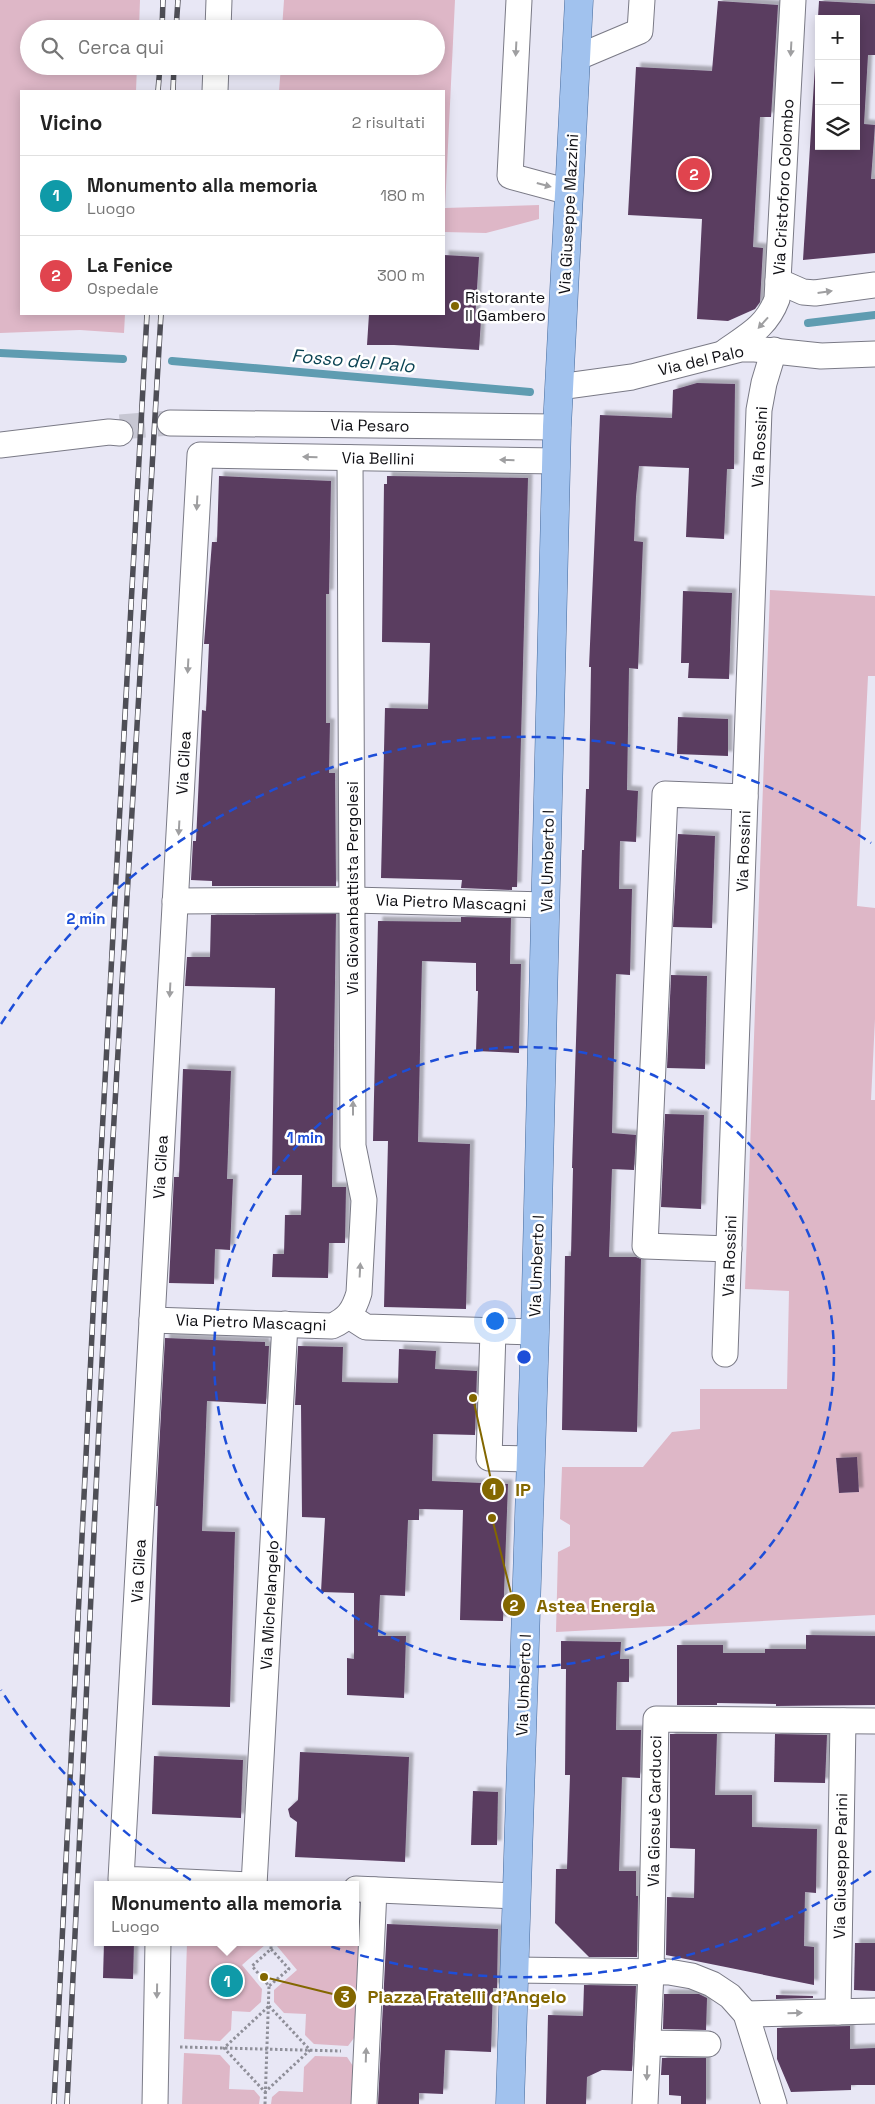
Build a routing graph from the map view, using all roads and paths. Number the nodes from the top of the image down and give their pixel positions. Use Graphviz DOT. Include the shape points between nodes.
graph roads {
  1 [pos="219,0"];
  2 [pos="518,0"];
  3 [pos="579,0"];
  4 [pos="642,0"];
  5 [pos="793,0"];
  6 [pos="218,20"];
  7 [pos="576,58"];
  8 [pos="216,75"];
  9 [pos="215,90"];
  10 [pos="569,192"];
  11 [pos="778,282"];
  12 [pos="875,285"];
  13 [pos="774,350"];
  14 [pos="726,351"];
  15 [pos="875,354"];
  16 [pos="559,387"];
  17 [pos="174,425"];
  18 [pos="557,427"];
  19 [pos="116,431"];
  20 [pos="0,445"];
  21 [pos="200,455"];
  22 [pos="350,458"];
  23 [pos="556,462"];
  24 [pos="745,798"];
  25 [pos="352,900"];
  26 [pos="175,901"];
  27 [pos="546,905"];
  28 [pos="729,1250"];
  29 [pos="349,1316"];
  30 [pos="152,1320"];
  31 [pos="285,1324"];
  32 [pos="493,1331"];
  33 [pos="535,1332"];
  34 [pos="725,1354"];
  35 [pos="530,1459"];
  36 [pos="843,1721"];
  37 [pos="875,1722"];
  38 [pos="133,1881"];
  39 [pos="252,1881"];
  40 [pos="365,1890"];
  41 [pos="516,1896"];
  42 [pos="158,1946"];
  43 [pos="271,1949"];
  44 [pos="514,1970"];
  45 [pos="651,1972"];
  46 [pos="269,1986"];
  47 [pos="269,2006"];
  48 [pos="875,2011"];
  49 [pos="838,2012"];
  50 [pos="746,2014"];
  51 [pos="648,2043"];
  52 [pos="708,2044"];
  53 [pos="180,2047"];
  54 [pos="224,2048"];
  55 [pos="267,2050"];
  56 [pos="310,2050"];
  57 [pos="348,2051"];
  58 [pos="266,2092"];
  59 [pos="155,2104"];
  60 [pos="265,2104"];
  61 [pos="364,2104"];
  62 [pos="510,2104"];
  63 [pos="646,2104"];
  64 [pos="774,2104"];
  1 -- 6 [label="street"];
  2 -- 10 [label="street, one-way" via="510,176"];
  3 -- 7 [label="main road, Via Giuseppe Mazzini"];
  4 -- 7 [label="street" via="640,31"];
  5 -- 11 [label="street, Via Cristoforo Colombo, one-way"];
  7 -- 10 [label="main road, Via Giuseppe Mazzini"];
  8 -- 9 [label="street"];
  10 -- 16 [label="main road, Via Giuseppe Mazzini"];
  11 -- 12 [label="street, one-way" via="815,293"];
  11 -- 14 [label="street, Via Cristoforo Colombo, one-way" via="772,313 759,328"];
  13 -- 14 [label="street, Via del Palo"];
  13 -- 15 [label="street, Via del Palo" via="822,356"];
  13 -- 24 [label="street, Via Rossini" via="759,410"];
  14 -- 16 [label="street, Via del Palo" via="632,377"];
  16 -- 18 [label="main road, Via Giuseppe Mazzini"];
  17 -- 18 [label="street, Via Pesaro"];
  18 -- 23 [label="main road, Via Umberto I"];
  19 -- 20 [label="street"];
  22 -- 21 [label="street, Via Bellini, one-way"];
  21 -- 26 [label="street, Via Cilea, one-way"];
  23 -- 22 [label="street, Via Bellini, one-way"];
  22 -- 25 [label="street, Via Giovanbattista Pergolesi"];
  23 -- 27 [label="main road, Via Umberto I"];
  24 -- 28 [label="street, Via Rossini"];
  24 -- 28 [label="street" via="665,794 645,1246"];
  25 -- 26 [label="street, Via Pietro Mascagni"];
  25 -- 27 [label="street, Via Pietro Mascagni"];
  29 -- 25 [label="street, Via Giovanbattista Pergolesi, one-way" via="358,1293 364,1200 353,1146"];
  26 -- 30 [label="street, Via Cilea, one-way"];
  27 -- 33 [label="main road, Via Umberto I"];
  28 -- 34 [label="street, Via Rossini"];
  29 -- 31 [label="street, Via Pietro Mascagni" via="332,1326"];
  29 -- 32 [label="street" via="366,1327"];
  30 -- 31 [label="street, Via Pietro Mascagni"];
  30 -- 38 [label="street, Via Cilea" via="120,1880"];
  31 -- 39 [label="street, Via Michelangelo"];
  32 -- 33 [label="street"];
  32 -- 35 [label="street" via="489,1458"];
  33 -- 35 [label="main road, Via Umberto I"];
  35 -- 41 [label="main road, Via Umberto I"];
  36 -- 37 [label="street, Via Giosuè Carducci"];
  36 -- 45 [label="street, Via Giosuè Carducci" via="656,1719"];
  36 -- 49 [label="street, Via Giuseppe Parini"];
  40 -- 41 [label="street"];
  61 -- 40 [label="street, one-way"];
  41 -- 44 [label="main road, Via Umberto I"];
  42 -- 59 [label="street, one-way"];
  43 -- 46 [label="path" via="252,1966"];
  43 -- 46 [label="path" via="289,1969"];
  44 -- 45 [label="street"];
  44 -- 62 [label="main road, Via Umberto I"];
  45 -- 50 [label="street" via="692,1976 712,1984 730,1996"];
  45 -- 51 [label="street"];
  46 -- 47 [label="path"];
  47 -- 54 [label="path"];
  47 -- 55 [label="path"];
  47 -- 56 [label="path"];
  48 -- 49 [label="street"];
  50 -- 49 [label="street, one-way"];
  50 -- 64 [label="street"];
  51 -- 52 [label="street"];
  51 -- 63 [label="street, one-way"];
  53 -- 54 [label="path"];
  54 -- 55 [label="path"];
  54 -- 58 [label="path"];
  55 -- 56 [label="path"];
  55 -- 58 [label="path"];
  56 -- 57 [label="path"];
  56 -- 58 [label="path"];
  58 -- 60 [label="path"];
}
